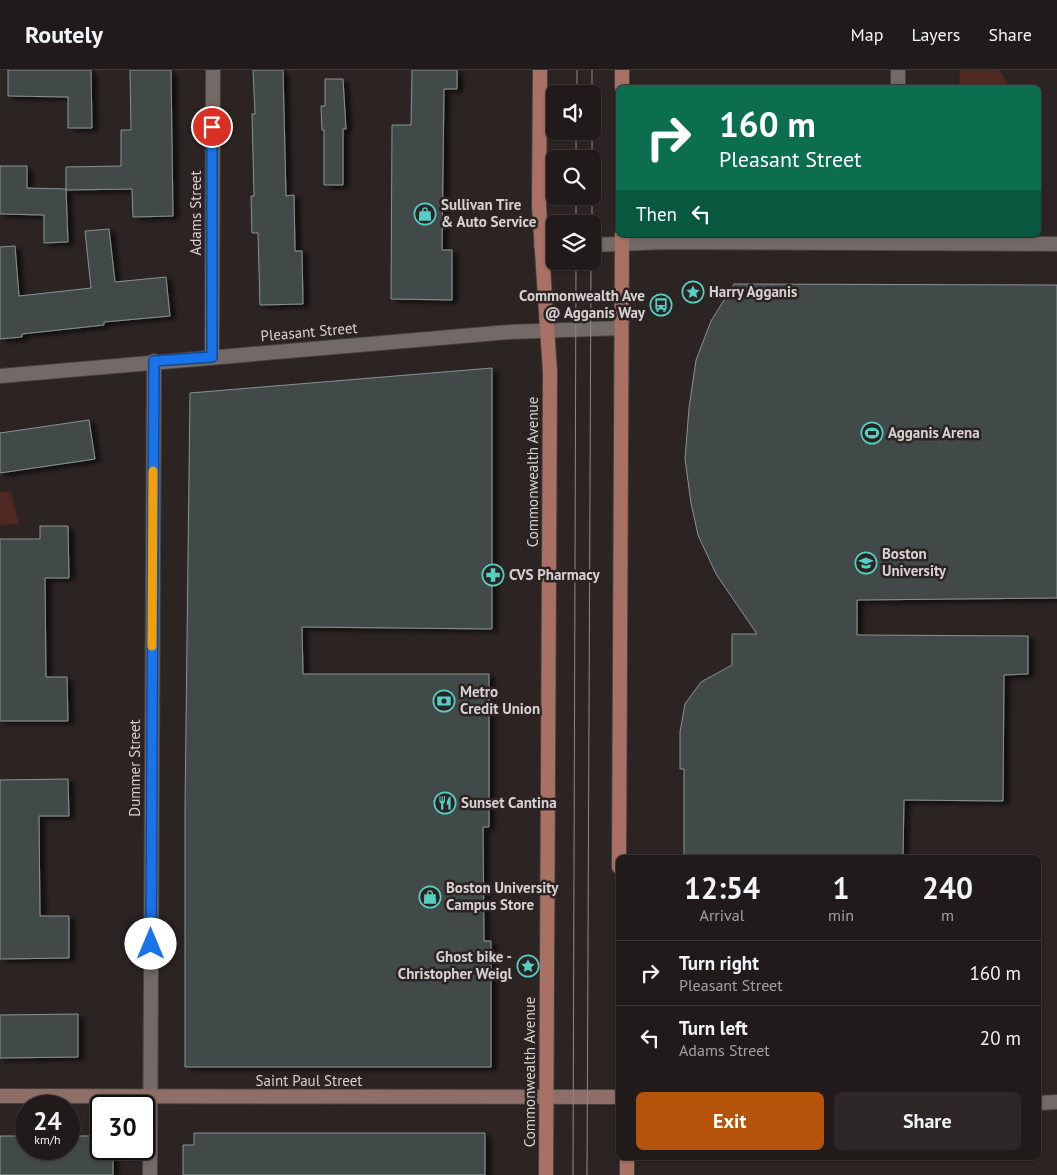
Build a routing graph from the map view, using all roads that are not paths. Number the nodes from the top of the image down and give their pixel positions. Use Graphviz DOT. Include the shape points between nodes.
graph roads {
  1 [pos="213,70"];
  2 [pos="540,70"];
  3 [pos="622,70"];
  4 [pos="898,70"];
  5 [pos="622,85"];
  6 [pos="898,85"];
  7 [pos="622,240"];
  8 [pos="898,240"];
  9 [pos="601,244"];
  10 [pos="1057,244"];
  11 [pos="540,245"];
  12 [pos="546,245"];
  13 [pos="621,328"];
  14 [pos="547,330"];
  15 [pos="212,357"];
  16 [pos="154,361"];
  17 [pos="0,376"];
  18 [pos="619,855"];
  19 [pos="150,1095"];
  20 [pos="0,1096"];
  21 [pos="90,1097"];
  22 [pos="155,1097"];
  23 [pos="616,1097"];
  24 [pos="547,1098"];
  25 [pos="1057,1102"];
  26 [pos="1041,1103"];
  27 [pos="150,1160"];
  28 [pos="627,1160"];
  29 [pos="150,1175"];
  30 [pos="546,1175"];
  31 [pos="627,1175"];
  1 -- 15 [label="street, Adams Street"];
  2 -- 11 [label="main road, Commonwealth Avenue"];
  3 -- 5 [label="main road"];
  4 -- 6 [label="street"];
  7 -- 8 [label="street"];
  7 -- 9 [label="street"];
  7 -- 13 [label="main road"];
  8 -- 10 [label="street"];
  11 -- 12 [label="street"];
  11 -- 14 [label="main road, Commonwealth Avenue"];
  13 -- 14 [label="street, Pleasant Street"];
  13 -- 18 [label="main road"];
  14 -- 15 [label="street, Pleasant Street"];
  14 -- 24 [label="main road, Commonwealth Avenue" via="550,372"];
  15 -- 16 [label="street, Pleasant Street"];
  16 -- 17 [label="street, Pleasant Street"];
  16 -- 19 [label="street, Dummer Street"];
  20 -- 21 [label="main road, Saint Paul Street"];
  22 -- 24 [label="main road, Saint Paul Street"];
  23 -- 24 [label="main road, Saint Paul Street"];
  24 -- 30 [label="main road, Commonwealth Avenue"];
  25 -- 26 [label="street"];
  27 -- 29 [label="street, Dummer Street"];
  28 -- 31 [label="main road"];
}
